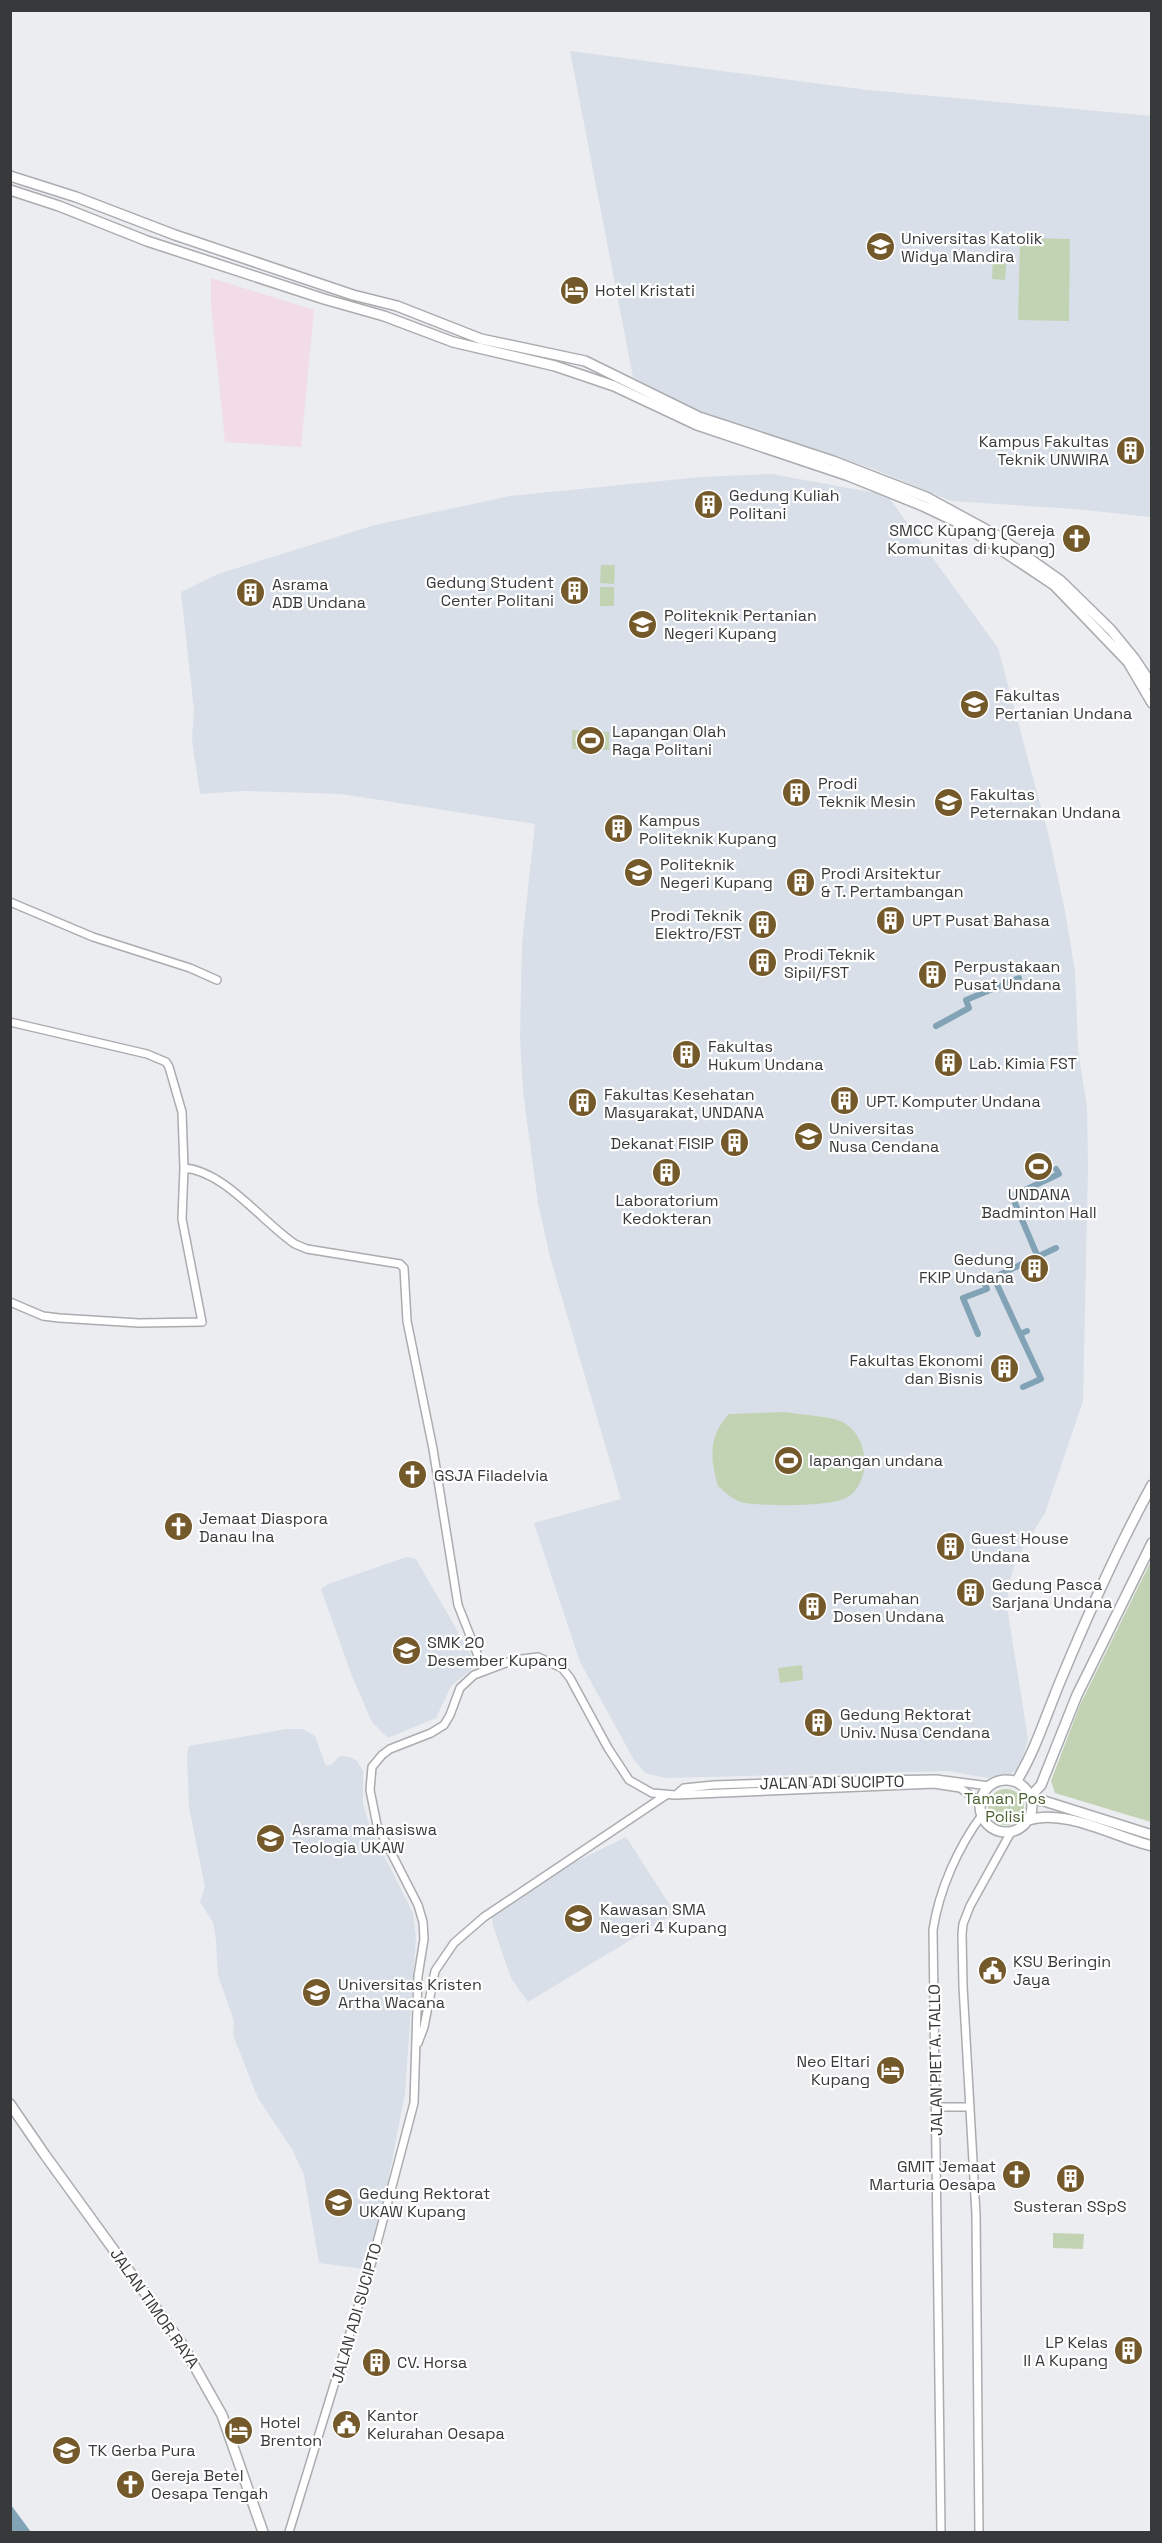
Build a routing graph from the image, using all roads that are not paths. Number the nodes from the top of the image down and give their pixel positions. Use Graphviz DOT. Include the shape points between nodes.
graph roads {
  1 [pos="10,176"];
  2 [pos="10,190"];
  3 [pos="58,191"];
  4 [pos="53,204"];
  5 [pos="267,265"];
  6 [pos="263,277"];
  7 [pos="585,361"];
  8 [pos="579,375"];
  9 [pos="924,501"];
  10 [pos="1042,572"];
  11 [pos="1152,685"];
  12 [pos="1152,703"];
  13 [pos="10,902"];
  14 [pos="217,980"];
  15 [pos="10,1022"];
  16 [pos="184,1168"];
  17 [pos="10,1302"];
  18 [pos="1152,1485"];
  19 [pos="1152,1543"];
  20 [pos="484,1671"];
  21 [pos="1016,1782"];
  22 [pos="989,1786"];
  23 [pos="666,1795"];
  24 [pos="675,1795"];
  25 [pos="1030,1798"];
  26 [pos="980,1802"];
  27 [pos="982,1815"];
  28 [pos="1028,1820"];
  29 [pos="1011,1832"];
  30 [pos="1152,1835"];
  31 [pos="1152,1846"];
  32 [pos="417,2046"];
  33 [pos="10,2103"];
  34 [pos="936,2107"];
  35 [pos="970,2108"];
  36 [pos="263,2532"];
  37 [pos="290,2532"];
  38 [pos="941,2532"];
  39 [pos="979,2532"];
  1 -- 3 [label="highway"];
  2 -- 4 [label="highway"];
  3 -- 4 [label="highway"];
  3 -- 5 [label="highway" via="145,225"];
  4 -- 6 [label="highway" via="147,241"];
  5 -- 6 [label="highway"];
  5 -- 7 [label="highway" via="397,306 481,339"];
  6 -- 8 [label="highway" via="453,342"];
  7 -- 8 [label="highway"];
  7 -- 9 [label="highway" via="699,417 833,461"];
  8 -- 9 [label="highway" via="614,386 697,425"];
  9 -- 10 [label="highway" via="996,535"];
  10 -- 11 [label="highway" via="1067,586 1096,614"];
  10 -- 12 [label="highway" via="1128,663"];
  13 -- 14 [label="main road" via="93,937"];
  15 -- 16 [label="main road" via="147,1054 166,1062 182,1112"];
  16 -- 17 [label="main road" via="182,1219 202,1322 59,1318 43,1316"];
  16 -- 20 [label="main road" via="195,1168 226,1186 295,1244 400,1264 404,1268 407,1322 433,1449 458,1605"];
  18 -- 21 [label="highway" via="1118,1550 1029,1760"];
  19 -- 25 [label="highway" via="1077,1695 1041,1785"];
  20 -- 23 [label="main road, JALAN ADI SUCIPTO" via="530,1658 547,1660 562,1668 629,1780"];
  20 -- 32 [label="main road, JALAN ADI SUCIPTO" via="464,1684 444,1725 382,1755 370,1775 377,1825 423,1922"];
  21 -- 22 [label="highway"];
  21 -- 25 [label="highway"];
  22 -- 24 [label="main road, JALAN ADI SUCIPTO" via="936,1779 823,1781 714,1785 684,1788"];
  22 -- 26 [label="highway"];
  23 -- 24 [label="main road, JALAN ADI SUCIPTO"];
  23 -- 32 [label="main road" via="484,1917 454,1943 435,1971"];
  24 -- 26 [label="main road, JALAN ADI SUCIPTO" via="934,1784 960,1788"];
  25 -- 28 [label="highway"];
  25 -- 30 [label="highway"];
  26 -- 27 [label="highway"];
  27 -- 29 [label="highway" via="993,1829"];
  27 -- 34 [label="main road, JALAN PIET A. TALLO" via="970,1830 949,1876 934,1922"];
  28 -- 29 [label="highway"];
  28 -- 31 [label="highway" via="1047,1816 1069,1820"];
  29 -- 35 [label="main road, JALAN PIET A. TALLO" via="963,1924"];
  32 -- 37 [label="main road, JALAN ADI SUCIPTO" via="414,2103 401,2157"];
  33 -- 36 [label="highway, JALAN TIMOR RAYA" via="200,2373 222,2415"];
  34 -- 35 [label="main road"];
  34 -- 38 [label="main road, JALAN PIET A. TALLO"];
  35 -- 39 [label="main road, JALAN PIET A. TALLO" via="976,2214"];
}
